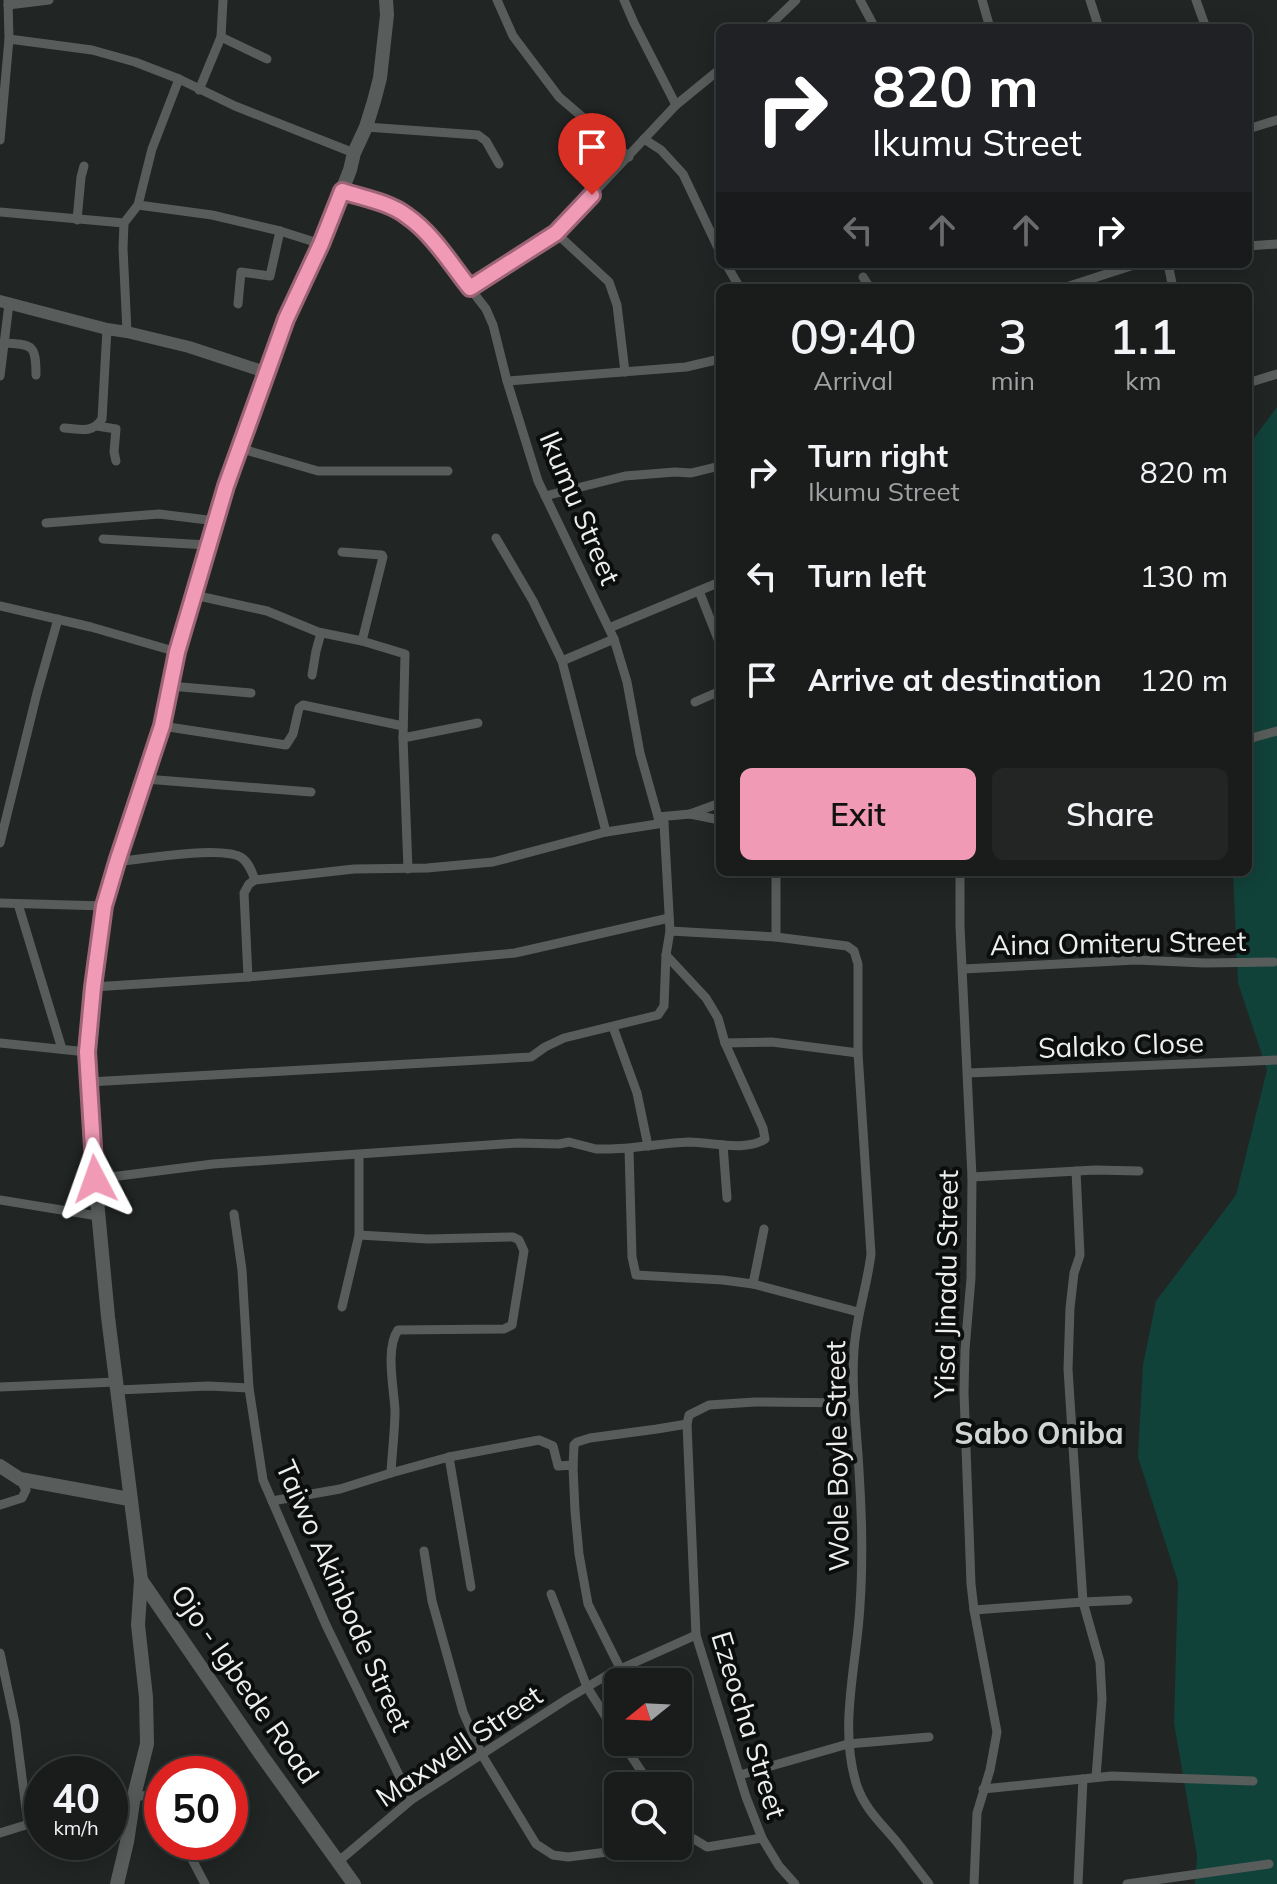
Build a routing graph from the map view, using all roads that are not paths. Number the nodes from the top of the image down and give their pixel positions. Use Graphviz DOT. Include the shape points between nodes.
graph roads {
  1 [pos="49,0"];
  2 [pos="223,0"];
  3 [pos="386,0"];
  4 [pos="497,0"];
  5 [pos="624,0"];
  6 [pos="796,0"];
  7 [pos="860,0"];
  8 [pos="982,0"];
  9 [pos="1090,0"];
  10 [pos="1196,0"];
  11 [pos="8,2"];
  12 [pos="771,24"];
  13 [pos="873,24"];
  14 [pos="989,24"];
  15 [pos="1098,24"];
  16 [pos="1205,24"];
  17 [pos="221,37"];
  18 [pos="9,39"];
  19 [pos="267,59"];
  20 [pos="716,72"];
  21 [pos="179,79"];
  22 [pos="199,90"];
  23 [pos="676,105"];
  24 [pos="1277,120"];
  25 [pos="366,127"];
  26 [pos="1252,128"];
  27 [pos="644,139"];
  28 [pos="0,140"];
  29 [pos="354,153"];
  30 [pos="629,157"];
  31 [pos="499,164"];
  32 [pos="84,166"];
  33 [pos="342,191"];
  34 [pos="138,205"];
  35 [pos="0,212"];
  36 [pos="77,220"];
  37 [pos="124,223"];
  38 [pos="280,231"];
  39 [pos="556,233"];
  40 [pos="321,244"];
  41 [pos="716,244"];
  42 [pos="1277,244"];
  43 [pos="1252,246"];
  44 [pos="1125,268"];
  45 [pos="863,277"];
  46 [pos="867,284"];
  47 [pos="1075,284"];
  48 [pos="470,288"];
  49 [pos="4,302"];
  50 [pos="238,304"];
  51 [pos="107,329"];
  52 [pos="127,332"];
  53 [pos="3,343"];
  54 [pos="716,360"];
  55 [pos="625,372"];
  56 [pos="0,373"];
  57 [pos="268,373"];
  58 [pos="1277,374"];
  59 [pos="36,375"];
  60 [pos="507,381"];
  61 [pos="1252,382"];
  62 [pos="97,426"];
  63 [pos="64,428"];
  64 [pos="239,448"];
  65 [pos="116,461"];
  66 [pos="716,467"];
  67 [pos="448,471"];
  68 [pos="545,496"];
  69 [pos="216,521"];
  70 [pos="46,523"];
  71 [pos="496,538"];
  72 [pos="103,539"];
  73 [pos="208,545"];
  74 [pos="342,552"];
  75 [pos="716,584"];
  76 [pos="699,591"];
  77 [pos="194,595"];
  78 [pos="0,606"];
  79 [pos="58,619"];
  80 [pos="609,628"];
  81 [pos="321,633"];
  82 [pos="716,634"];
  83 [pos="614,639"];
  84 [pos="362,641"];
  85 [pos="177,652"];
  86 [pos="562,661"];
  87 [pos="312,675"];
  88 [pos="170,686"];
  89 [pos="251,693"];
  90 [pos="716,693"];
  91 [pos="695,702"];
  92 [pos="478,723"];
  93 [pos="162,726"];
  94 [pos="403,726"];
  95 [pos="1277,731"];
  96 [pos="403,738"];
  97 [pos="1252,738"];
  98 [pos="145,779"];
  99 [pos="311,792"];
  100 [pos="716,804"];
  101 [pos="690,814"];
  102 [pos="716,819"];
  103 [pos="661,820"];
  104 [pos="606,832"];
  105 [pos="0,843"];
  106 [pos="117,862"];
  107 [pos="408,869"];
  108 [pos="776,876"];
  109 [pos="960,876"];
  110 [pos="255,880"];
  111 [pos="0,903"];
  112 [pos="18,904"];
  113 [pos="104,906"];
  114 [pos="669,918"];
  115 [pos="670,931"];
  116 [pos="776,937"];
  117 [pos="666,955"];
  118 [pos="1274,962"];
  119 [pos="963,969"];
  120 [pos="248,977"];
  121 [pos="93,987"];
  122 [pos="613,1027"];
  123 [pos="0,1043"];
  124 [pos="725,1043"];
  125 [pos="62,1049"];
  126 [pos="87,1052"];
  127 [pos="858,1053"];
  128 [pos="1277,1060"];
  129 [pos="968,1073"];
  130 [pos="89,1082"];
  131 [pos="723,1145"];
  132 [pos="648,1146"];
  133 [pos="629,1149"];
  134 [pos="359,1155"];
  135 [pos="1076,1171"];
  136 [pos="1139,1171"];
  137 [pos="972,1177"];
  138 [pos="95,1179"];
  139 [pos="727,1198"];
  140 [pos="0,1200"];
  141 [pos="234,1214"];
  142 [pos="98,1216"];
  143 [pos="764,1229"];
  144 [pos="359,1235"];
  145 [pos="753,1284"];
  146 [pos="342,1307"];
  147 [pos="858,1312"];
  148 [pos="117,1386"];
  149 [pos="0,1387"];
  150 [pos="249,1388"];
  151 [pos="854,1403"];
  152 [pos="687,1424"];
  153 [pos="449,1457"];
  154 [pos="0,1466"];
  155 [pos="573,1466"];
  156 [pos="391,1473"];
  157 [pos="20,1479"];
  158 [pos="129,1499"];
  159 [pos="272,1501"];
  160 [pos="0,1505"];
  161 [pos="424,1551"];
  162 [pos="141,1580"];
  163 [pos="471,1587"];
  164 [pos="551,1594"];
  165 [pos="1128,1600"];
  166 [pos="1083,1602"];
  167 [pos="974,1610"];
  168 [pos="696,1635"];
  169 [pos="0,1653"];
  170 [pos="614,1668"];
  171 [pos="622,1668"];
  172 [pos="604,1677"];
  173 [pos="587,1687"];
  174 [pos="604,1714"];
  175 [pos="929,1737"];
  176 [pos="848,1744"];
  177 [pos="482,1755"];
  178 [pos="740,1775"];
  179 [pos="1096,1777"];
  180 [pos="1083,1779"];
  181 [pos="1253,1781"];
  182 [pos="983,1789"];
  183 [pos="24,1791"];
  184 [pos="134,1796"];
  185 [pos="144,1796"];
  186 [pos="128,1798"];
  187 [pos="411,1800"];
  188 [pos="24,1825"];
  189 [pos="0,1833"];
  190 [pos="762,1838"];
  191 [pos="692,1842"];
  192 [pos="604,1852"];
  193 [pos="192,1860"];
  194 [pos="339,1861"];
  195 [pos="1269,1864"];
  196 [pos="1183,1880"];
  197 [pos="117,1884"];
  198 [pos="205,1884"];
  199 [pos="354,1884"];
  200 [pos="795,1884"];
  201 [pos="929,1884"];
  202 [pos="974,1884"];
  203 [pos="1078,1884"];
  204 [pos="1127,1884"];
  1 -- 11 [label="street"];
  2 -- 17 [label="street"];
  3 -- 25 [label="main road, Ojo - Igbede Road" via="380,78"];
  4 -- 30 [label="street" via="513,36 552,89"];
  5 -- 23 [label="street"];
  6 -- 12 [label="street"];
  7 -- 13 [label="street"];
  8 -- 14 [label="street"];
  9 -- 15 [label="street"];
  10 -- 16 [label="street"];
  11 -- 18 [label="street"];
  17 -- 19 [label="street"];
  17 -- 22 [label="street"];
  18 -- 21 [label="street" via="92,50"];
  18 -- 28 [label="street"];
  20 -- 23 [label="street"];
  21 -- 22 [label="street"];
  21 -- 34 [label="street" via="152,149"];
  22 -- 29 [label="street"];
  23 -- 27 [label="street"];
  24 -- 26 [label="street"];
  25 -- 29 [label="main road, Ojo - Igbede Road"];
  25 -- 31 [label="street" via="478,135"];
  27 -- 30 [label="street"];
  27 -- 41 [label="street" via="683,174"];
  29 -- 33 [label="main road, Ojo - Igbede Road"];
  30 -- 39 [label="street"];
  32 -- 36 [label="street"];
  33 -- 40 [label="main road, Ojo - Igbede Road"];
  33 -- 48 [label="street, Ikumu Street" via="407,215"];
  34 -- 37 [label="street"];
  34 -- 38 [label="street"];
  35 -- 36 [label="street"];
  36 -- 37 [label="street"];
  37 -- 52 [label="street"];
  38 -- 40 [label="street"];
  38 -- 50 [label="street" via="270,276 241,272"];
  39 -- 48 [label="street"];
  39 -- 55 [label="street" via="609,282"];
  40 -- 57 [label="main road, Ojo - Igbede Road"];
  42 -- 43 [label="street"];
  44 -- 47 [label="street"];
  45 -- 46 [label="street"];
  48 -- 60 [label="street, Ikumu Street" via="493,325"];
  49 -- 51 [label="street"];
  49 -- 53 [label="street"];
  51 -- 52 [label="street"];
  51 -- 62 [label="street" via="102,419"];
  52 -- 57 [label="street"];
  53 -- 56 [label="street"];
  53 -- 59 [label="street" via="31,346"];
  54 -- 55 [label="street"];
  55 -- 60 [label="street"];
  57 -- 64 [label="main road, Ojo - Igbede Road"];
  58 -- 61 [label="street"];
  60 -- 68 [label="street, Ikumu Street"];
  62 -- 63 [label="street"];
  62 -- 65 [label="street" via="116,429"];
  64 -- 67 [label="street" via="318,471"];
  64 -- 69 [label="main road, Ojo - Igbede Road"];
  66 -- 68 [label="street" via="625,476"];
  68 -- 80 [label="street, Ikumu Street"];
  69 -- 70 [label="street" via="159,514"];
  69 -- 73 [label="main road, Ojo - Igbede Road"];
  71 -- 86 [label="street"];
  72 -- 73 [label="street"];
  73 -- 77 [label="main road, Ojo - Igbede Road"];
  74 -- 84 [label="street" via="383,557"];
  75 -- 76 [label="street"];
  76 -- 80 [label="street"];
  76 -- 82 [label="street"];
  77 -- 81 [label="street" via="267,611"];
  77 -- 85 [label="main road, Ojo - Igbede Road"];
  78 -- 79 [label="street"];
  79 -- 85 [label="street"];
  79 -- 105 [label="street"];
  80 -- 83 [label="street, Ikumu Street"];
  81 -- 84 [label="street"];
  81 -- 87 [label="street"];
  83 -- 86 [label="street"];
  83 -- 103 [label="street, Ikumu Street"];
  84 -- 94 [label="street" via="405,654"];
  85 -- 88 [label="main road, Ojo - Igbede Road"];
  86 -- 104 [label="street"];
  88 -- 89 [label="street"];
  88 -- 93 [label="main road, Ojo - Igbede Road"];
  90 -- 91 [label="street"];
  92 -- 96 [label="street"];
  93 -- 94 [label="street" via="286,745 303,705"];
  93 -- 98 [label="main road, Ojo - Igbede Road"];
  94 -- 96 [label="street"];
  95 -- 97 [label="street"];
  96 -- 107 [label="street"];
  98 -- 99 [label="street"];
  98 -- 106 [label="main road, Ojo - Igbede Road"];
  100 -- 101 [label="street"];
  101 -- 102 [label="street"];
  101 -- 103 [label="street"];
  103 -- 104 [label="street"];
  103 -- 114 [label="street, Ikumu Street"];
  104 -- 107 [label="street" via="493,862"];
  106 -- 110 [label="street" via="187,853 231,854 247,862"];
  106 -- 113 [label="main road, Ojo - Igbede Road"];
  107 -- 110 [label="street"];
  108 -- 116 [label="street"];
  109 -- 119 [label="street, Yisa Jinadu Street"];
  110 -- 120 [label="street" via="244,893"];
  111 -- 112 [label="street"];
  112 -- 113 [label="street"];
  112 -- 125 [label="street"];
  113 -- 121 [label="main road, Ojo - Igbede Road"];
  114 -- 115 [label="street, Ikumu Street"];
  114 -- 120 [label="street" via="515,953"];
  115 -- 116 [label="street, Wole Boyle Street"];
  115 -- 117 [label="street, Ikumu Street"];
  116 -- 127 [label="street, Wole Boyle Street" via="854,951"];
  117 -- 122 [label="street, Ikumu Street" via="662,1011"];
  117 -- 124 [label="street" via="706,998"];
  118 -- 119 [label="street, Aina Omiteru Street" via="1136,960"];
  119 -- 129 [label="street, Yisa Jinadu Street"];
  120 -- 121 [label="street"];
  121 -- 126 [label="main road, Ojo - Igbede Road"];
  122 -- 130 [label="street" via="564,1038 522,1058"];
  122 -- 132 [label="street" via="637,1093"];
  123 -- 125 [label="street"];
  124 -- 127 [label="street" via="772,1042"];
  124 -- 131 [label="street" via="765,1139"];
  125 -- 126 [label="street"];
  126 -- 130 [label="main road, Ojo - Igbede Road"];
  127 -- 147 [label="street, Wole Boyle Street" via="871,1254"];
  128 -- 129 [label="street, Salako Close"];
  129 -- 137 [label="street, Yisa Jinadu Street"];
  130 -- 138 [label="main road, Ojo - Igbede Road"];
  131 -- 132 [label="street"];
  131 -- 139 [label="street"];
  132 -- 133 [label="street"];
  133 -- 134 [label="street" via="518,1143"];
  133 -- 145 [label="street" via="636,1275"];
  134 -- 138 [label="street" via="213,1164"];
  134 -- 144 [label="street"];
  135 -- 136 [label="street"];
  135 -- 137 [label="street"];
  135 -- 166 [label="street" via="1080,1255 1070,1308 1068,1369"];
  137 -- 167 [label="street, Yisa Jinadu Street" via="964,1393"];
  138 -- 142 [label="main road, Ojo - Igbede Road"];
  140 -- 142 [label="street"];
  141 -- 150 [label="street, Taiwo Akinbode Street"];
  142 -- 148 [label="main road, Ojo - Igbede Road"];
  143 -- 145 [label="street"];
  144 -- 146 [label="street"];
  144 -- 156 [label="street" via="513,1237 524,1251 512,1325 398,1330 394,1335"];
  145 -- 147 [label="street"];
  147 -- 151 [label="street, Wole Boyle Street"];
  148 -- 149 [label="street"];
  148 -- 150 [label="street"];
  148 -- 158 [label="main road, Ojo - Igbede Road"];
  150 -- 159 [label="street, Taiwo Akinbode Street" via="263,1480"];
  151 -- 152 [label="street" via="709,1405 689,1415"];
  151 -- 176 [label="street, Wole Boyle Street" via="862,1556"];
  152 -- 155 [label="street" via="577,1442"];
  152 -- 168 [label="street, Ezeocha Street"];
  153 -- 155 [label="street" via="539,1440 553,1446 558,1466"];
  153 -- 156 [label="street"];
  153 -- 163 [label="street"];
  154 -- 157 [label="main road"];
  155 -- 170 [label="street" via="588,1604"];
  156 -- 159 [label="street"];
  157 -- 158 [label="main road"];
  157 -- 160 [label="street" via="26,1490 22,1498"];
  158 -- 162 [label="main road, Ojo - Igbede Road"];
  159 -- 187 [label="street, Taiwo Akinbode Street"];
  161 -- 177 [label="street" via="463,1712"];
  162 -- 184 [label="main road" via="138,1625 147,1744"];
  162 -- 194 [label="main road, Ojo - Igbede Road"];
  164 -- 173 [label="street"];
  165 -- 166 [label="street"];
  166 -- 167 [label="street"];
  166 -- 179 [label="street" via="1100,1662"];
  167 -- 182 [label="street, Yisa Jinadu Street" via="997,1732"];
  168 -- 171 [label="street, Maxwell Street"];
  168 -- 178 [label="street, Ezeocha Street"];
  169 -- 183 [label="street"];
  172 -- 173 [label="street, Maxwell Street"];
  173 -- 174 [label="street"];
  173 -- 177 [label="street, Maxwell Street"];
  175 -- 176 [label="street"];
  176 -- 178 [label="street"];
  176 -- 201 [label="street, Wole Boyle Street" via="871,1814"];
  177 -- 187 [label="street, Maxwell Street"];
  177 -- 192 [label="street" via="536,1844 568,1857"];
  178 -- 190 [label="street, Ezeocha Street"];
  179 -- 180 [label="street"];
  179 -- 181 [label="street"];
  180 -- 182 [label="street"];
  180 -- 203 [label="street"];
  182 -- 202 [label="street, Yisa Jinadu Street"];
  184 -- 185 [label="street"];
  184 -- 186 [label="street"];
  184 -- 197 [label="main road"];
  187 -- 194 [label="street, Maxwell Street"];
  188 -- 189 [label="street"];
  190 -- 191 [label="street" via="707,1847"];
  190 -- 200 [label="street, Ezeocha Street"];
  193 -- 198 [label="street"];
  194 -- 199 [label="main road, Ojo - Igbede Road"];
  195 -- 196 [label="street"];
  196 -- 204 [label="street"];
}
